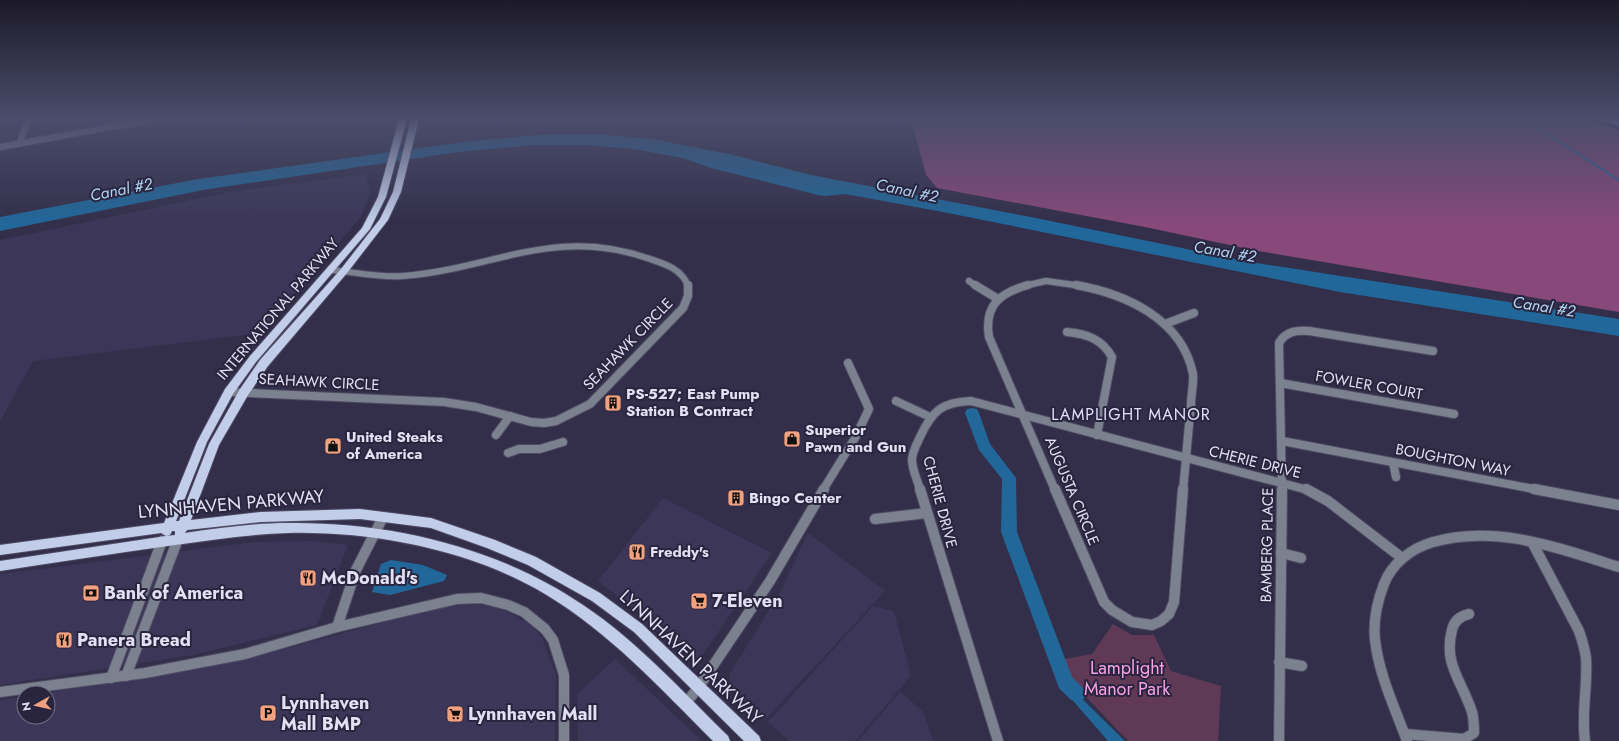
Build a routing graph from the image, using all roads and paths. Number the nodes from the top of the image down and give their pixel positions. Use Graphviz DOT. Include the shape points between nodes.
graph roads {
  1 [pos="394,154"];
  2 [pos="406,154"];
  3 [pos="331,270"];
  4 [pos="344,271"];
  5 [pos="969,281"];
  6 [pos="998,299"];
  7 [pos="1194,313"];
  8 [pos="1165,324"];
  9 [pos="1067,332"];
  10 [pos="1433,351"];
  11 [pos="848,363"];
  12 [pos="1280,383"];
  13 [pos="229,392"];
  14 [pos="244,392"];
  15 [pos="896,401"];
  16 [pos="1454,414"];
  17 [pos="510,416"];
  18 [pos="1024,416"];
  19 [pos="930,417"];
  20 [pos="496,435"];
  21 [pos="1097,435"];
  22 [pos="1282,441"];
  23 [pos="563,442"];
  24 [pos="508,453"];
  25 [pos="1187,459"];
  26 [pos="1393,463"];
  27 [pos="1396,477"];
  28 [pos="1282,482"];
  29 [pos="1619,505"];
  30 [pos="927,513"];
  31 [pos="383,517"];
  32 [pos="875,519"];
  33 [pos="182,526"];
  34 [pos="167,527"];
  35 [pos="372,534"];
  36 [pos="178,539"];
  37 [pos="162,541"];
  38 [pos="1532,542"];
  39 [pos="0,550"];
  40 [pos="1281,553"];
  41 [pos="1302,558"];
  42 [pos="1402,558"];
  43 [pos="0,566"];
  44 [pos="1619,567"];
  45 [pos="1469,614"];
  46 [pos="337,628"];
  47 [pos="1279,662"];
  48 [pos="1302,666"];
  49 [pos="126,676"];
  50 [pos="111,678"];
  51 [pos="698,688"];
  52 [pos="0,692"];
  53 [pos="685,704"];
  54 [pos="1406,738"];
  55 [pos="564,741"];
  56 [pos="722,741"];
  57 [pos="754,741"];
  58 [pos="998,741"];
  59 [pos="1279,741"];
  60 [pos="1585,741"];
  1 -- 3 [label="main road, INTERNATIONAL PARKWAY" via="382,197 366,229"];
  2 -- 4 [label="main road, INTERNATIONAL PARKWAY" via="397,192 384,220"];
  3 -- 4 [label="street, SEAHAWK CIRCLE"];
  3 -- 13 [label="main road, INTERNATIONAL PARKWAY" via="253,359"];
  4 -- 14 [label="main road, INTERNATIONAL PARKWAY" via="264,363"];
  4 -- 17 [label="street, SEAHAWK CIRCLE" via="402,277 529,250 593,245 621,249 669,266 680,272 688,281 690,289 682,308 590,404 556,421 531,422"];
  5 -- 6 [label="street"];
  6 -- 8 [label="street, AUGUSTA CIRCLE" via="1013,290 1036,283 1074,283 1125,298"];
  6 -- 18 [label="street, AUGUSTA CIRCLE" via="988,315 989,337"];
  7 -- 8 [label="street"];
  8 -- 25 [label="street, AUGUSTA CIRCLE" via="1181,345 1193,375"];
  9 -- 21 [label="street" via="1096,338 1112,357"];
  10 -- 12 [label="street, BAMBERG PLACE" via="1309,331 1294,331 1284,335 1279,343"];
  11 -- 51 [label="street" via="869,409 855,438 770,581"];
  12 -- 16 [label="street, FOWLER COURT"];
  12 -- 22 [label="street, BAMBERG PLACE"];
  13 -- 14 [label="street, SEAHAWK CIRCLE"];
  13 -- 34 [label="main road, INTERNATIONAL PARKWAY" via="202,442"];
  14 -- 17 [label="street, SEAHAWK CIRCLE" via="444,402"];
  14 -- 33 [label="main road, INTERNATIONAL PARKWAY" via="214,444"];
  15 -- 19 [label="street"];
  17 -- 20 [label="street"];
  18 -- 19 [label="street, CHERIE DRIVE" via="971,401 959,401 942,406"];
  18 -- 21 [label="street, CHERIE DRIVE"];
  18 -- 25 [label="street, AUGUSTA CIRCLE" via="1104,602 1119,617 1135,624 1153,625 1162,621 1172,610"];
  19 -- 30 [label="street, CHERIE DRIVE" via="911,455"];
  21 -- 25 [label="street, CHERIE DRIVE"];
  22 -- 26 [label="street, BOUGHTON WAY"];
  22 -- 28 [label="street, BAMBERG PLACE"];
  23 -- 24 [label="street" via="540,449 519,449"];
  25 -- 28 [label="street, CHERIE DRIVE"];
  26 -- 27 [label="street"];
  26 -- 29 [label="street, BOUGHTON WAY"];
  28 -- 40 [label="street, BAMBERG PLACE"];
  28 -- 42 [label="street, CHERIE DRIVE" via="1307,490 1328,501"];
  30 -- 32 [label="street"];
  30 -- 58 [label="street, CHERIE DRIVE"];
  31 -- 33 [label="main road, LYNNHAVEN PARKWAY" via="321,514 261,517"];
  31 -- 35 [label="street"];
  31 -- 51 [label="main road, LYNNHAVEN PARKWAY" via="431,523 455,530 503,548 560,575 596,596 638,628"];
  33 -- 34 [label="main road, LYNNHAVEN PARKWAY"];
  33 -- 36 [label="main road, INTERNATIONAL PARKWAY"];
  34 -- 37 [label="main road, INTERNATIONAL PARKWAY"];
  34 -- 39 [label="main road, LYNNHAVEN PARKWAY"];
  35 -- 36 [label="main road, LYNNHAVEN PARKWAY" via="303,528 255,530"];
  35 -- 46 [label="street" via="350,582"];
  35 -- 53 [label="main road, LYNNHAVEN PARKWAY" via="427,543 463,553 502,567 548,590 601,625"];
  36 -- 37 [label="main road, LYNNHAVEN PARKWAY"];
  36 -- 49 [label="street"];
  37 -- 43 [label="main road, LYNNHAVEN PARKWAY"];
  37 -- 50 [label="street"];
  38 -- 42 [label="street" via="1496,535 1466,535 1437,540 1419,547"];
  38 -- 44 [label="street"];
  38 -- 60 [label="street" via="1584,644 1586,669 1582,712"];
  40 -- 41 [label="street"];
  40 -- 47 [label="street, BAMBERG PLACE"];
  42 -- 54 [label="street" via="1388,575 1381,590 1376,606 1374,628 1386,682"];
  45 -- 54 [label="street" via="1460,617 1454,624 1449,652 1452,668 1475,720 1474,733 1464,739"];
  46 -- 49 [label="street" via="245,654"];
  46 -- 55 [label="street" via="470,597 486,598 524,612 545,629 558,652 564,675"];
  47 -- 48 [label="street"];
  47 -- 59 [label="street, BAMBERG PLACE"];
  49 -- 50 [label="street"];
  50 -- 52 [label="street"];
  51 -- 53 [label="street"];
  51 -- 57 [label="main road, LYNNHAVEN PARKWAY"];
  53 -- 56 [label="main road, LYNNHAVEN PARKWAY"];
}
